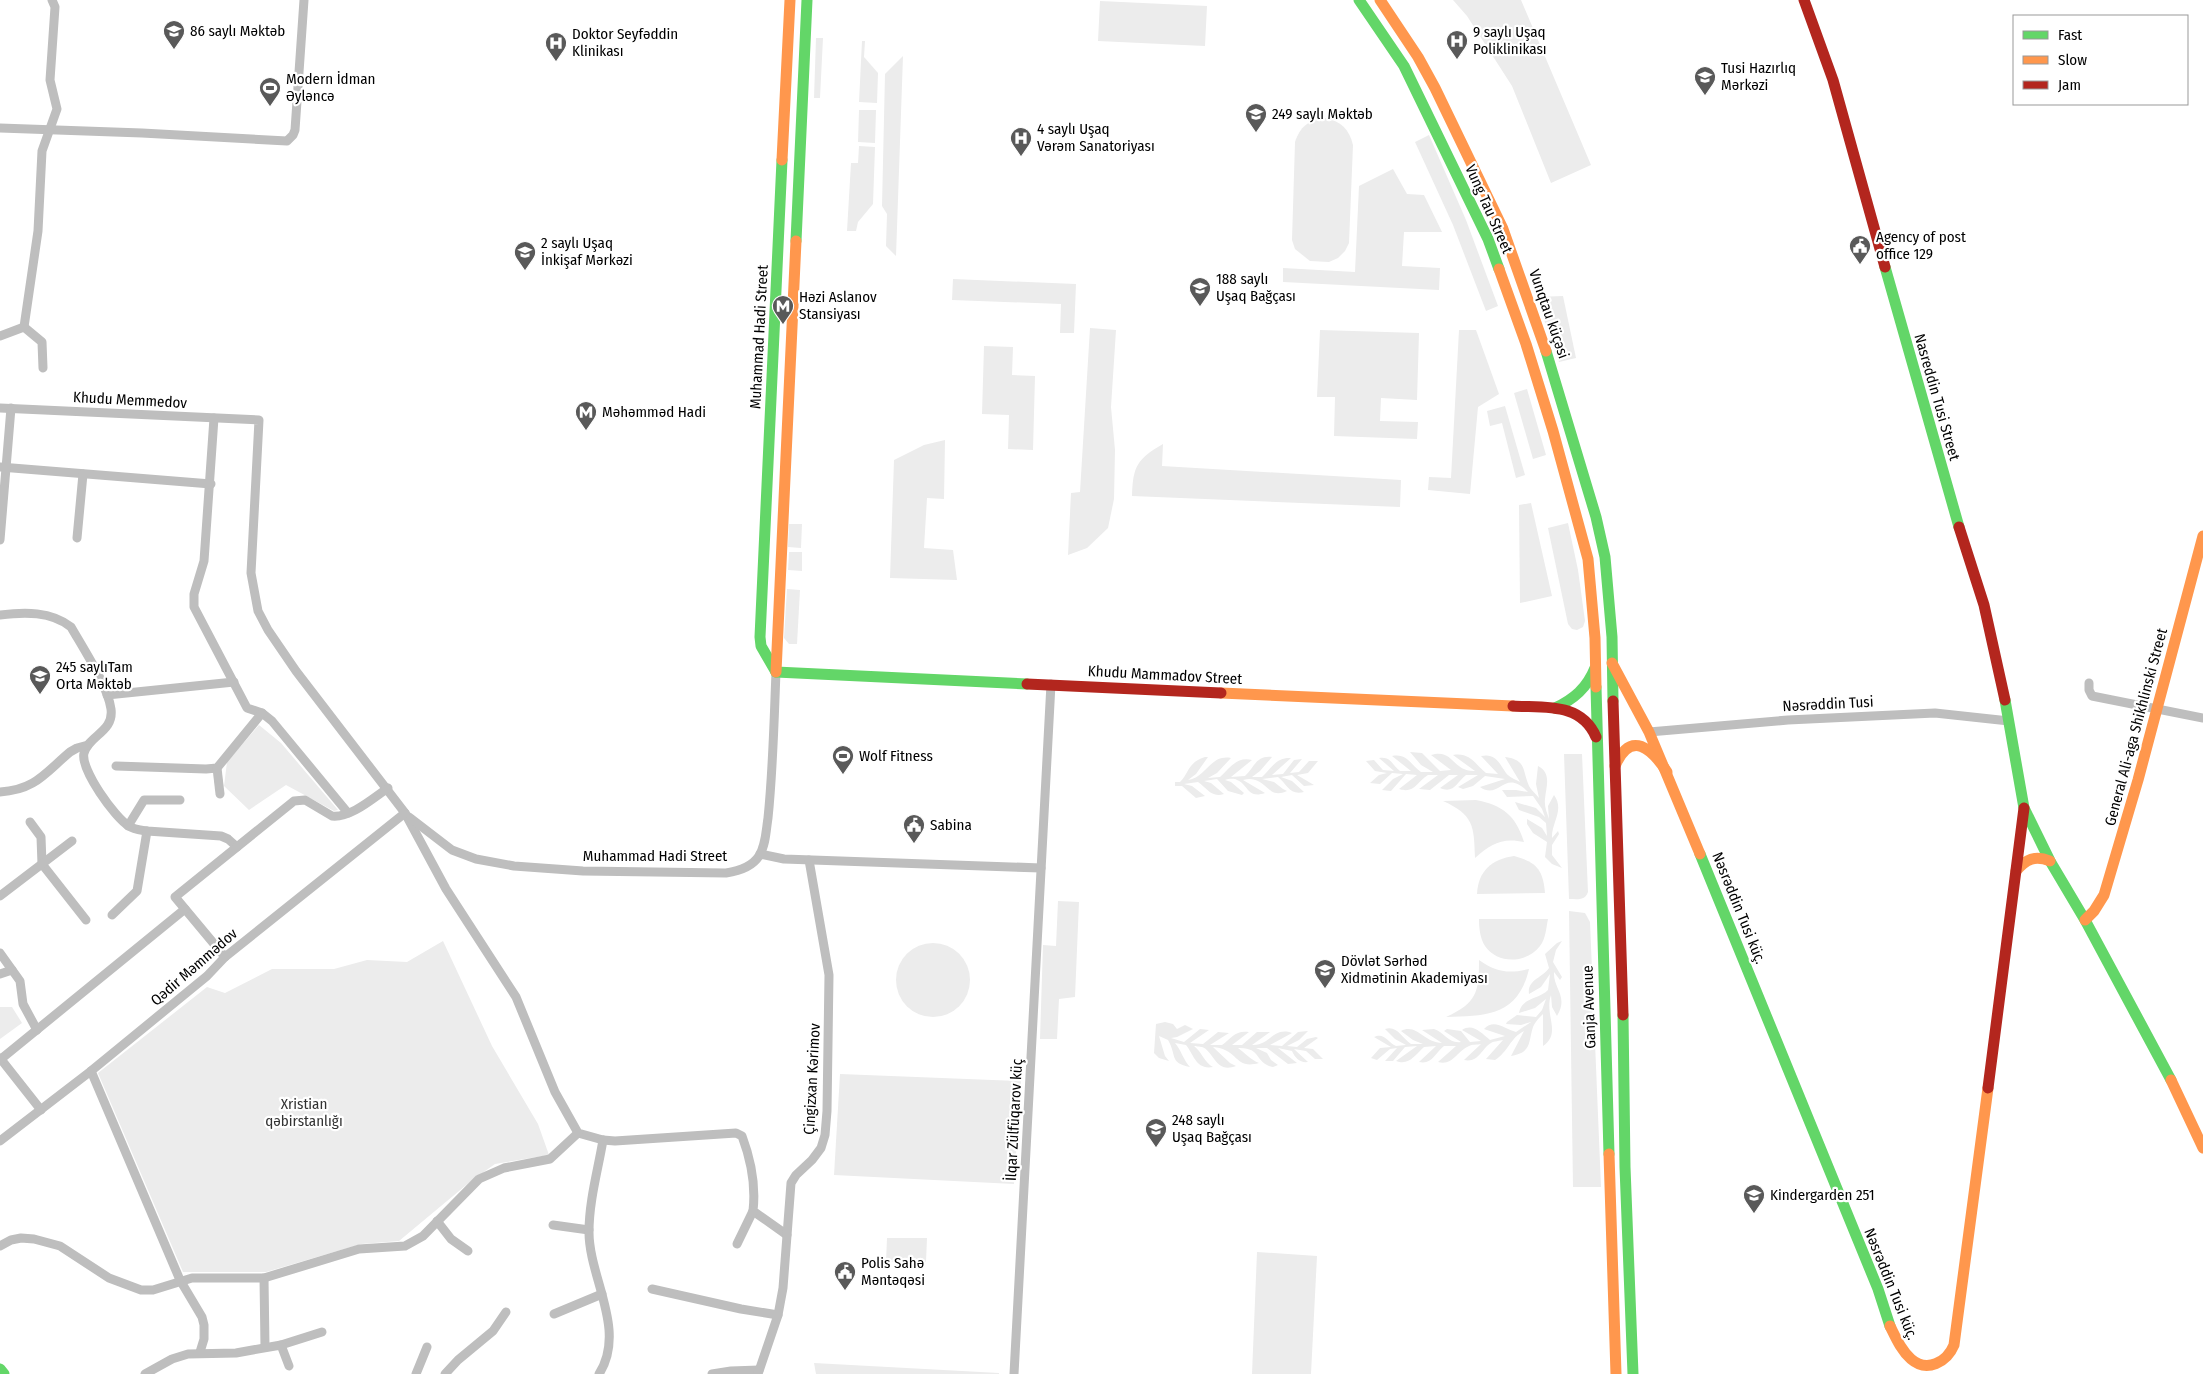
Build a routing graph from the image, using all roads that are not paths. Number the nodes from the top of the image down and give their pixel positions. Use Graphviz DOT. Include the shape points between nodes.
graph roads {
  1 [pos="52,0"];
  2 [pos="304,0"];
  3 [pos="790,0"];
  4 [pos="807,0"];
  5 [pos="1359,0"];
  6 [pos="1380,0"];
  7 [pos="1804,0"];
  8 [pos="0,128"];
  9 [pos="50,128"];
  10 [pos="775,315"];
  11 [pos="792,316"];
  12 [pos="24,327"];
  13 [pos="0,336"];
  14 [pos="43,368"];
  15 [pos="0,408"];
  16 [pos="11,408"];
  17 [pos="214,418"];
  18 [pos="3,468"];
  19 [pos="83,474"];
  20 [pos="211,484"];
  21 [pos="2,497"];
  22 [pos="2203,536"];
  23 [pos="77,538"];
  24 [pos="0,540"];
  25 [pos="1609,589"];
  26 [pos="1592,592"];
  27 [pos="0,615"];
  28 [pos="1612,663"];
  29 [pos="1595,668"];
  30 [pos="776,672"];
  31 [pos="234,682"];
  32 [pos="2089,683"];
  33 [pos="1051,684"];
  34 [pos="107,695"];
  35 [pos="1552,709"];
  36 [pos="2157,710"];
  37 [pos="262,713"];
  38 [pos="2203,718"];
  39 [pos="2009,721"];
  40 [pos="1649,732"];
  41 [pos="1596,737"];
  42 [pos="88,745"];
  43 [pos="116,766"];
  44 [pos="217,768"];
  45 [pos="1614,770"];
  46 [pos="1667,772"];
  47 [pos="388,788"];
  48 [pos="0,792"];
  49 [pos="220,794"];
  50 [pos="180,800"];
  51 [pos="2024,808"];
  52 [pos="405,813"];
  53 [pos="348,814"];
  54 [pos="30,822"];
  55 [pos="128,826"];
  56 [pos="147,831"];
  57 [pos="72,841"];
  58 [pos="237,847"];
  59 [pos="760,854"];
  60 [pos="809,860"];
  61 [pos="2050,861"];
  62 [pos="42,864"];
  63 [pos="1041,868"];
  64 [pos="2016,871"];
  65 [pos="0,896"];
  66 [pos="185,909"];
  67 [pos="112,915"];
  68 [pos="86,920"];
  69 [pos="2084,920"];
  70 [pos="0,953"];
  71 [pos="225,957"];
  72 [pos="12,970"];
  73 [pos="0,974"];
  74 [pos="37,1030"];
  75 [pos="1,1058"];
  76 [pos="91,1071"];
  77 [pos="41,1110"];
  78 [pos="578,1133"];
  79 [pos="603,1140"];
  80 [pos="0,1141"];
  81 [pos="2203,1148"];
  82 [pos="753,1211"];
  83 [pos="437,1221"];
  84 [pos="553,1225"];
  85 [pos="589,1230"];
  86 [pos="787,1235"];
  87 [pos="737,1244"];
  88 [pos="0,1246"];
  89 [pos="468,1251"];
  90 [pos="264,1278"];
  91 [pos="180,1280"];
  92 [pos="652,1289"];
  93 [pos="602,1294"];
  94 [pos="506,1312"];
  95 [pos="554,1314"];
  96 [pos="778,1315"];
  97 [pos="322,1332"];
  98 [pos="281,1345"];
  99 [pos="265,1347"];
  100 [pos="427,1347"];
  101 [pos="200,1352"];
  102 [pos="289,1366"];
  103 [pos="0,1368"];
  104 [pos="758,1372"];
  105 [pos="4,1374"];
  106 [pos="145,1374"];
  107 [pos="416,1374"];
  108 [pos="445,1374"];
  109 [pos="599,1374"];
  110 [pos="712,1374"];
  111 [pos="1014,1374"];
  112 [pos="1616,1374"];
  113 [pos="1633,1374"];
  1 -- 9 [label="street" via="55,7 50,80 57,109"];
  2 -- 9 [label="street" via="295,130 286,141"];
  3 -- 10 [label="main road, Muhammad Hadi Street"];
  4 -- 11 [label="main road"];
  5 -- 26 [label="main road, Vung Tau Street" via="1404,66 1488,239 1553,431 1582,530"];
  6 -- 25 [label="main road, Vunqtau küçəsi" via="1431,80 1503,229 1569,424 1596,517"];
  7 -- 39 [label="main road, Nasreddin Tusi Street" via="1833,80 1908,351 1984,605"];
  8 -- 9 [label="street"];
  9 -- 12 [label="street" via="42,151 38,231"];
  10 -- 11 [label="main road"];
  10 -- 30 [label="main road, Muhammad Hadi Street" via="760,637 761,646"];
  11 -- 30 [label="main road"];
  12 -- 13 [label="street"];
  12 -- 14 [label="street" via="42,342"];
  15 -- 16 [label="street, Khudu Memmedov"];
  16 -- 17 [label="street, Khudu Memmedov"];
  16 -- 18 [label="street"];
  17 -- 20 [label="street"];
  17 -- 47 [label="street, Khudu Memmedov" via="258,420 251,573 258,611 296,671"];
  18 -- 19 [label="street"];
  18 -- 21 [label="street"];
  19 -- 20 [label="street"];
  19 -- 23 [label="street"];
  20 -- 31 [label="street" via="203,569 194,599 198,616"];
  21 -- 24 [label="street"];
  22 -- 36 [label="main road, General Ali-aga Shikhlinski Street"];
  25 -- 26 [label="main road"];
  25 -- 28 [label="main road, Vunqtau küçəsi"];
  26 -- 29 [label="main road, Ganja Avenue"];
  27 -- 34 [label="street" via="34,613 63,620 71,626"];
  28 -- 40 [label="main road"];
  28 -- 45 [label="main road"];
  29 -- 35 [label="main road" via="1590,681 1577,696"];
  29 -- 41 [label="main road, Ganja Avenue"];
  30 -- 33 [label="main road, Khudu Mammadov Street"];
  30 -- 59 [label="street" via="769,809"];
  31 -- 34 [label="street"];
  31 -- 37 [label="street" via="248,708"];
  32 -- 36 [label="street" via="2092,696"];
  33 -- 35 [label="main road, Khudu Mammadov Street"];
  33 -- 63 [label="street, İlqar Zülfüqarov küç"];
  34 -- 42 [label="street" via="111,708 109,724"];
  35 -- 41 [label="main road, Khudu Mammadov Street" via="1578,713 1589,723"];
  36 -- 38 [label="street"];
  36 -- 69 [label="main road, General Ali-aga Shikhlinski Street" via="2104,895 2094,912"];
  37 -- 44 [label="street"];
  37 -- 53 [label="street"];
  39 -- 40 [label="street, Nəsrəddin Tusi" via="1935,713 1788,720"];
  39 -- 51 [label="main road, Nasreddin Tusi Street"];
  40 -- 46 [label="main road"];
  41 -- 112 [label="main road, Ganja Avenue"];
  42 -- 48 [label="street" via="70,752 31,786"];
  42 -- 55 [label="street" via="84,761 91,781"];
  43 -- 44 [label="street"];
  44 -- 49 [label="street"];
  45 -- 46 [label="main road" via="1617,758 1624,750 1643,747 1654,752"];
  45 -- 113 [label="main road"];
  46 -- 64 [label="main road, Nəsrəddin Tusi küç." via="1900,1349 1916,1366 1927,1368 1945,1360 1956,1340"];
  47 -- 52 [label="street"];
  47 -- 53 [label="street"];
  50 -- 55 [label="street" via="144,800"];
  51 -- 61 [label="main road"];
  51 -- 64 [label="main road, Nəsrəddin Tusi küç."];
  52 -- 59 [label="street, Muhammad Hadi Street" via="452,850 476,859 514,866 583,871 726,873 742,870"];
  52 -- 71 [label="street, Qədir Məmmədov"];
  52 -- 78 [label="street" via="446,889 516,997 555,1092"];
  53 -- 58 [label="street" via="332,816 300,799"];
  54 -- 62 [label="street" via="41,837"];
  55 -- 56 [label="street"];
  56 -- 58 [label="street" via="221,836"];
  56 -- 67 [label="street" via="137,891"];
  57 -- 62 [label="street"];
  58 -- 66 [label="street" via="175,897"];
  59 -- 60 [label="street"];
  60 -- 63 [label="street"];
  60 -- 86 [label="street, Çingizxan Kərimov" via="829,975 826,1135 821,1148 790,1183"];
  61 -- 64 [label="main road" via="2030,857"];
  61 -- 69 [label="main road"];
  62 -- 65 [label="street"];
  62 -- 68 [label="street"];
  63 -- 111 [label="street, İlqar Zülfüqarov küç"];
  66 -- 71 [label="street"];
  66 -- 74 [label="street"];
  69 -- 81 [label="main road" via="2161,1059"];
  70 -- 72 [label="street"];
  71 -- 76 [label="street, Qədir Məmmədov" via="207,976"];
  72 -- 73 [label="street"];
  72 -- 74 [label="street" via="20,981 23,1004"];
  74 -- 75 [label="street"];
  75 -- 77 [label="street"];
  76 -- 77 [label="street, Qədir Məmmədov"];
  76 -- 91 [label="street"];
  77 -- 80 [label="street, Qədir Məmmədov"];
  78 -- 79 [label="street"];
  78 -- 83 [label="street" via="550,1159 504,1168 479,1179"];
  79 -- 82 [label="street" via="615,1142 736,1133 742,1136 751,1163"];
  79 -- 85 [label="street"];
  82 -- 86 [label="street"];
  82 -- 87 [label="street"];
  83 -- 89 [label="street" via="451,1239"];
  83 -- 90 [label="street" via="423,1236 405,1246 359,1249"];
  84 -- 85 [label="street"];
  85 -- 93 [label="street" via="593,1266"];
  86 -- 96 [label="street, Çingizxan Kərimov"];
  88 -- 91 [label="street" via="21,1238 60,1246 110,1278 141,1290 153,1290"];
  90 -- 91 [label="street"];
  90 -- 99 [label="street"];
  91 -- 101 [label="street" via="204,1325"];
  92 -- 96 [label="street"];
  93 -- 95 [label="street"];
  93 -- 109 [label="street" via="608,1347 605,1365"];
  94 -- 108 [label="street" via="493,1331"];
  96 -- 104 [label="street, Çingizxan Kərimov"];
  97 -- 98 [label="street"];
  98 -- 99 [label="street"];
  98 -- 102 [label="street"];
  99 -- 101 [label="street" via="236,1353"];
  100 -- 107 [label="street"];
  101 -- 106 [label="street" via="172,1359"];
  103 -- 105 [label="main road"];
  104 -- 110 [label="street"];
}
